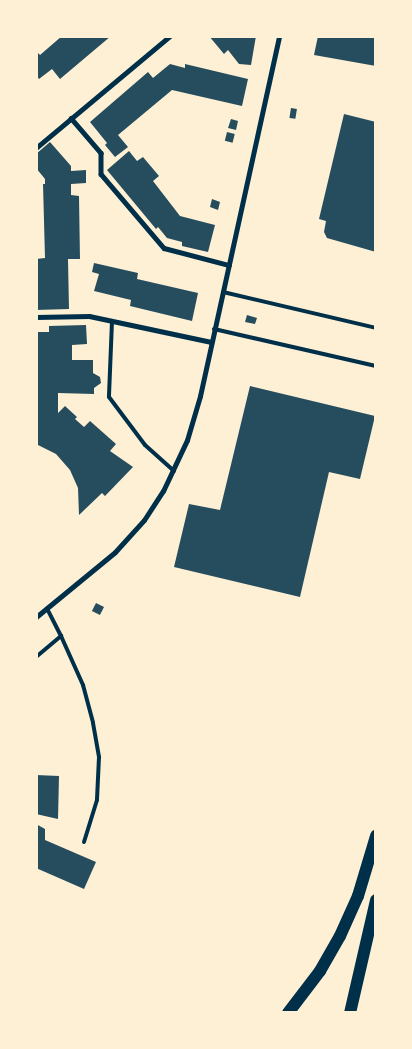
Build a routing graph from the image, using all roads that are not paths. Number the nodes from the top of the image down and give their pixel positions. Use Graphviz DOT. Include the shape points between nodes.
graph roads {
  1 [pos="170,36"];
  2 [pos="279,36"];
  3 [pos="71,118"];
  4 [pos="36,148"];
  5 [pos="229,266"];
  6 [pos="223,292"];
  7 [pos="89,316"];
  8 [pos="36,318"];
  9 [pos="112,321"];
  10 [pos="376,328"];
  11 [pos="214,329"];
  12 [pos="211,342"];
  13 [pos="376,366"];
  14 [pos="174,471"];
  15 [pos="47,608"];
  16 [pos="36,617"];
  17 [pos="61,636"];
  18 [pos="36,657"];
  19 [pos="376,836"];
  20 [pos="84,842"];
  21 [pos="376,900"];
  22 [pos="288,1013"];
  23 [pos="350,1013"];
  1 -- 3 [label="street"];
  2 -- 5 [label="street"];
  3 -- 4 [label="street"];
  3 -- 5 [label="street" via="101,154 101,174 164,248"];
  5 -- 6 [label="street"];
  6 -- 10 [label="lane"];
  6 -- 11 [label="street"];
  7 -- 8 [label="street"];
  7 -- 9 [label="street"];
  9 -- 12 [label="street"];
  9 -- 14 [label="lane" via="109,397 145,445"];
  11 -- 12 [label="street"];
  11 -- 13 [label="lane"];
  12 -- 14 [label="street" via="200,396"];
  14 -- 15 [label="street" via="144,520 115,552"];
  15 -- 16 [label="street"];
  15 -- 17 [label="lane"];
  17 -- 18 [label="lane"];
  17 -- 20 [label="lane" via="83,685 99,757 97,800"];
  19 -- 22 [label="highway" via="358,896 340,936 320,971"];
  21 -- 23 [label="highway"];
}
